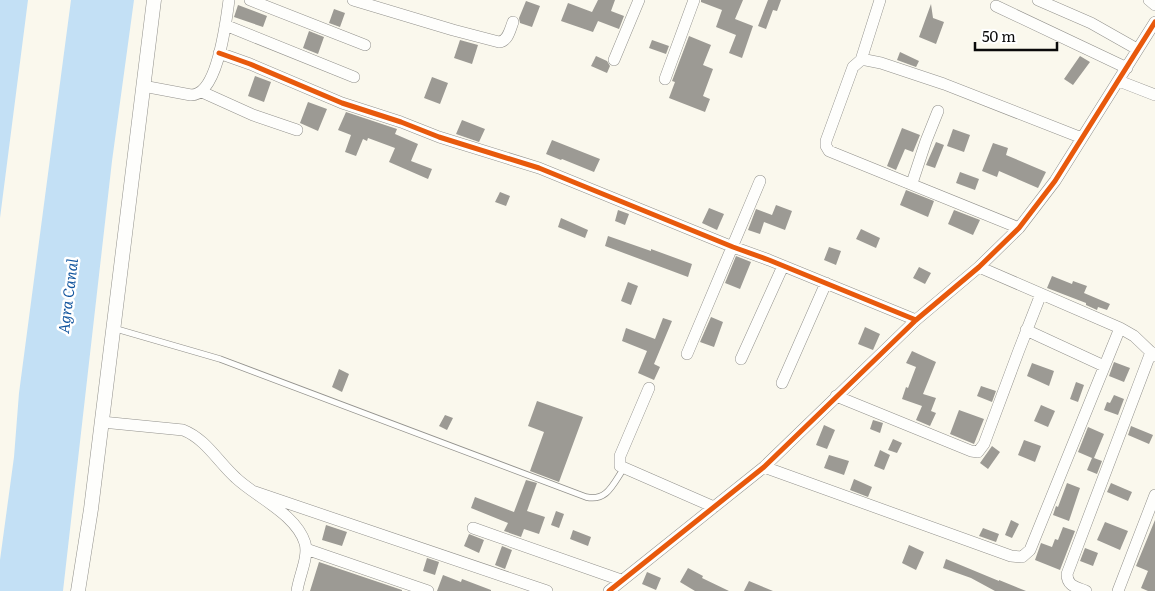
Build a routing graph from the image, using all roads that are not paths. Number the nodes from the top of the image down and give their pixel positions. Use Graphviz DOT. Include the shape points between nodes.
graph roads {
  1 [pos="154,0"];
  2 [pos="229,0"];
  3 [pos="250,0"];
  4 [pos="353,0"];
  5 [pos="639,0"];
  6 [pos="694,0"];
  7 [pos="880,0"];
  8 [pos="1038,0"];
  9 [pos="1148,0"];
  10 [pos="1155,5"];
  11 [pos="996,6"];
  12 [pos="513,22"];
  13 [pos="1155,22"];
  14 [pos="225,24"];
  15 [pos="365,45"];
  16 [pos="1137,49"];
  17 [pos="219,53"];
  18 [pos="614,60"];
  19 [pos="861,60"];
  20 [pos="1127,68"];
  21 [pos="354,77"];
  22 [pos="665,79"];
  23 [pos="1119,81"];
  24 [pos="143,86"];
  25 [pos="202,92"];
  26 [pos="1155,95"];
  27 [pos="938,111"];
  28 [pos="297,130"];
  29 [pos="1082,138"];
  30 [pos="760,181"];
  31 [pos="912,183"];
  32 [pos="1019,228"];
  33 [pos="733,247"];
  34 [pos="782,266"];
  35 [pos="979,267"];
  36 [pos="826,284"];
  37 [pos="1041,294"];
  38 [pos="916,320"];
  39 [pos="113,328"];
  40 [pos="1120,328"];
  41 [pos="1026,330"];
  42 [pos="687,354"];
  43 [pos="1153,354"];
  44 [pos="741,359"];
  45 [pos="1104,366"];
  46 [pos="782,384"];
  47 [pos="649,388"];
  48 [pos="836,396"];
  49 [pos="102,422"];
  50 [pos="764,467"];
  51 [pos="624,468"];
  52 [pos="256,492"];
  53 [pos="1155,495"];
  54 [pos="714,507"];
  55 [pos="473,528"];
  56 [pos="306,549"];
  57 [pos="620,580"];
  58 [pos="78,591"];
  59 [pos="297,591"];
  60 [pos="428,591"];
  61 [pos="547,591"];
  62 [pos="609,591"];
  63 [pos="1086,591"];
  64 [pos="1118,591"];
  1 -- 24 [label="street"];
  2 -- 14 [label="street"];
  3 -- 15 [label="street"];
  4 -- 12 [label="street" via="499,42 507,37"];
  5 -- 18 [label="street"];
  6 -- 22 [label="street"];
  7 -- 19 [label="street"];
  8 -- 16 [label="street" via="1091,23"];
  9 -- 10 [label="street"];
  11 -- 20 [label="street"];
  13 -- 16 [label="street"];
  14 -- 17 [label="street"];
  14 -- 21 [label="street"];
  16 -- 20 [label="street"];
  17 -- 25 [label="street"];
  17 -- 33 [label="street" via="342,104 539,168"];
  19 -- 29 [label="street" via="881,63 944,84"];
  19 -- 31 [label="street" via="851,71 826,146 834,154"];
  20 -- 23 [label="street"];
  23 -- 26 [label="street"];
  23 -- 29 [label="street"];
  24 -- 25 [label="street" via="191,95"];
  24 -- 39 [label="street"];
  25 -- 28 [label="street" via="252,115"];
  27 -- 31 [label="street"];
  29 -- 32 [label="street" via="1056,181"];
  30 -- 33 [label="street"];
  31 -- 32 [label="street"];
  32 -- 35 [label="street"];
  33 -- 34 [label="street"];
  33 -- 42 [label="street"];
  34 -- 36 [label="street"];
  34 -- 44 [label="street"];
  35 -- 37 [label="street"];
  35 -- 38 [label="street"];
  36 -- 38 [label="street"];
  36 -- 46 [label="street"];
  37 -- 40 [label="street"];
  37 -- 41 [label="street"];
  38 -- 48 [label="street"];
  39 -- 49 [label="street"];
  39 -- 51 [label="lane" via="220,359 586,497 595,499 605,495"];
  40 -- 43 [label="street"];
  40 -- 45 [label="street"];
  41 -- 45 [label="street"];
  41 -- 48 [label="street" via="984,444 978,452"];
  43 -- 63 [label="street" via="1067,574 1070,584"];
  45 -- 50 [label="street" via="1030,550 1022,557 1011,556"];
  47 -- 51 [label="street" via="620,456 620,466"];
  48 -- 50 [label="street"];
  49 -- 52 [label="street" via="191,433 237,479"];
  49 -- 58 [label="street"];
  50 -- 54 [label="street"];
  51 -- 54 [label="street"];
  52 -- 56 [label="street" via="288,519 304,540"];
  52 -- 61 [label="street"];
  53 -- 64 [label="street"];
  54 -- 57 [label="street"];
  55 -- 57 [label="street"];
  56 -- 59 [label="street"];
  56 -- 60 [label="street"];
  57 -- 62 [label="street"];
}
